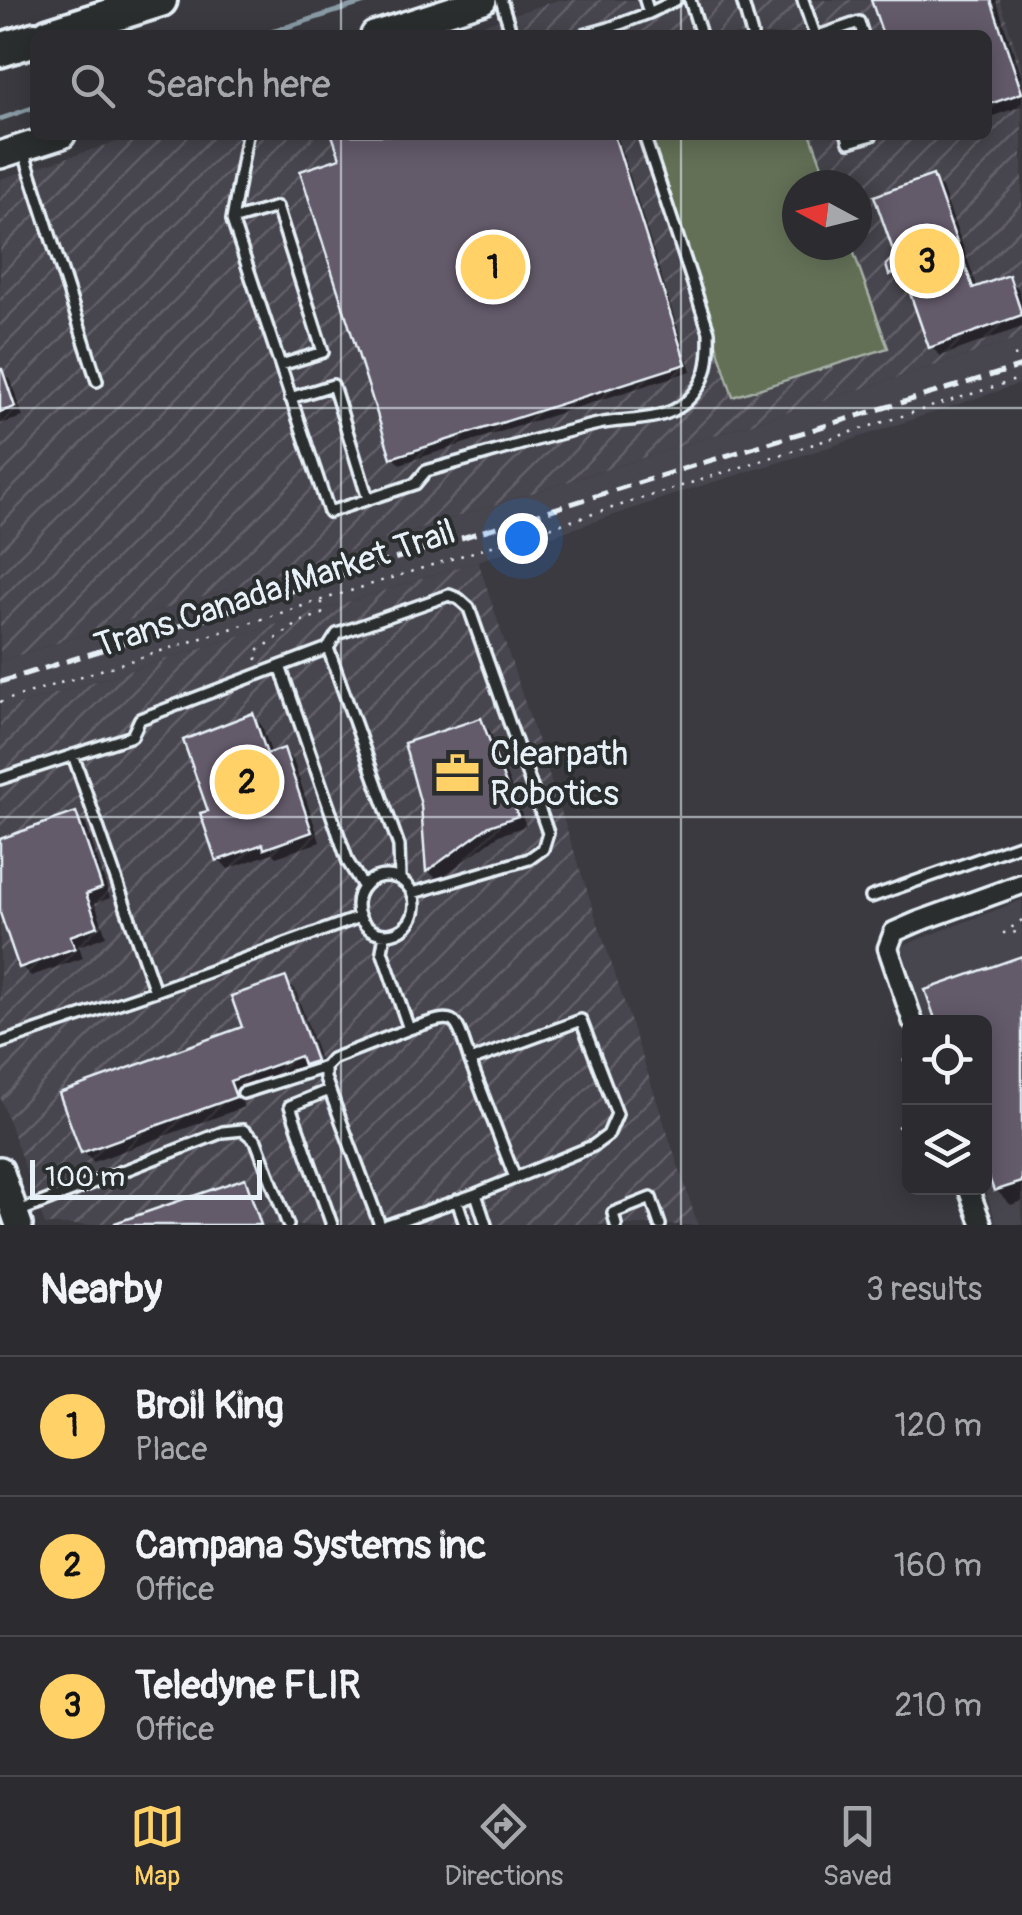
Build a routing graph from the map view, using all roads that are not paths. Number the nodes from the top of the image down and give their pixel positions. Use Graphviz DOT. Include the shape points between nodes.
graph roads {
  1 [pos="160,0"];
  2 [pos="483,0"];
  3 [pos="502,0"];
  4 [pos="645,0"];
  5 [pos="676,0"];
  6 [pos="690,0"];
  7 [pos="742,0"];
  8 [pos="802,0"];
  9 [pos="649,13"];
  10 [pos="65,30"];
  11 [pos="390,30"];
  12 [pos="511,30"];
  13 [pos="612,30"];
  14 [pos="699,30"];
  15 [pos="751,30"];
  16 [pos="816,30"];
  17 [pos="833,30"];
  18 [pos="861,30"];
  19 [pos="30,41"];
  20 [pos="0,50"];
  21 [pos="46,140"];
  22 [pos="248,140"];
  23 [pos="646,140"];
  24 [pos="11,151"];
  25 [pos="232,220"];
  26 [pos="281,366"];
  27 [pos="97,381"];
  28 [pos="290,398"];
  29 [pos="368,499"];
  30 [pos="328,648"];
  31 [pos="280,666"];
  32 [pos="72,755"];
  33 [pos="0,779"];
  34 [pos="1022,844"];
  35 [pos="400,879"];
  36 [pos="1022,884"];
  37 [pos="363,886"];
  38 [pos="413,894"];
  39 [pos="871,898"];
  40 [pos="360,917"];
  41 [pos="384,934"];
  42 [pos="155,991"];
  43 [pos="911,1015"];
  44 [pos="409,1030"];
  45 [pos="0,1043"];
  46 [pos="470,1060"];
  47 [pos="325,1067"];
  48 [pos="329,1090"];
  49 [pos="243,1093"];
  50 [pos="0,1170"];
  51 [pos="514,1178"];
  52 [pos="476,1194"];
  53 [pos="971,1195"];
  54 [pos="457,1200"];
  55 [pos="11,1219"];
  56 [pos="288,1225"];
  57 [pos="332,1225"];
  58 [pos="384,1225"];
  59 [pos="465,1225"];
  60 [pos="486,1225"];
  61 [pos="616,1225"];
  62 [pos="660,1225"];
  63 [pos="982,1225"];
  1 -- 10 [label="highway"];
  2 -- 11 [label="street"];
  3 -- 12 [label="lane"];
  4 -- 9 [label="lane"];
  5 -- 9 [label="lane"];
  6 -- 14 [label="lane"];
  7 -- 15 [label="lane"];
  8 -- 16 [label="lane"];
  9 -- 13 [label="lane"];
  17 -- 18 [label="lane" via="858,22"];
  19 -- 20 [label="highway"];
  21 -- 24 [label="street"];
  22 -- 25 [label="lane"];
  23 -- 29 [label="lane" via="709,332 703,382 684,404 658,416 602,423 426,472 415,484"];
  24 -- 27 [label="lane"];
  25 -- 26 [label="lane"];
  25 -- 26 [label="lane" via="278,206 323,352"];
  26 -- 28 [label="lane"];
  28 -- 29 [label="lane" via="329,512"];
  28 -- 29 [label="lane" via="333,384"];
  30 -- 31 [label="lane"];
  30 -- 35 [label="lane" via="399,846"];
  30 -- 38 [label="lane" via="337,634 449,595 460,599 469,608 548,834 543,849 529,858"];
  31 -- 32 [label="lane" via="140,719 132,736"];
  31 -- 37 [label="lane" via="348,862"];
  32 -- 33 [label="lane"];
  32 -- 42 [label="lane"];
  34 -- 39 [label="lane"];
  35 -- 37 [label="lane" via="380,876"];
  35 -- 38 [label="lane"];
  36 -- 43 [label="street" via="894,932 888,948"];
  37 -- 40 [label="lane"];
  38 -- 41 [label="lane" via="410,922"];
  40 -- 41 [label="lane"];
  40 -- 42 [label="lane"];
  41 -- 44 [label="lane" via="382,950"];
  42 -- 45 [label="lane"];
  44 -- 46 [label="lane" via="446,1017 458,1024"];
  44 -- 47 [label="lane"];
  46 -- 51 [label="lane"];
  46 -- 51 [label="lane" via="582,1020 617,1114 608,1135"];
  47 -- 48 [label="lane"];
  47 -- 49 [label="lane"];
  48 -- 57 [label="lane" via="290,1106"];
  48 -- 58 [label="lane"];
  50 -- 55 [label="street"];
  51 -- 52 [label="lane"];
  52 -- 54 [label="lane"];
  52 -- 60 [label="lane"];
  53 -- 63 [label="street"];
  54 -- 58 [label="lane"];
  54 -- 59 [label="lane"];
  55 -- 56 [label="lane" via="223,1132 243,1130 256,1140"];
  61 -- 62 [label="lane" via="612,1213 651,1198"];
}
